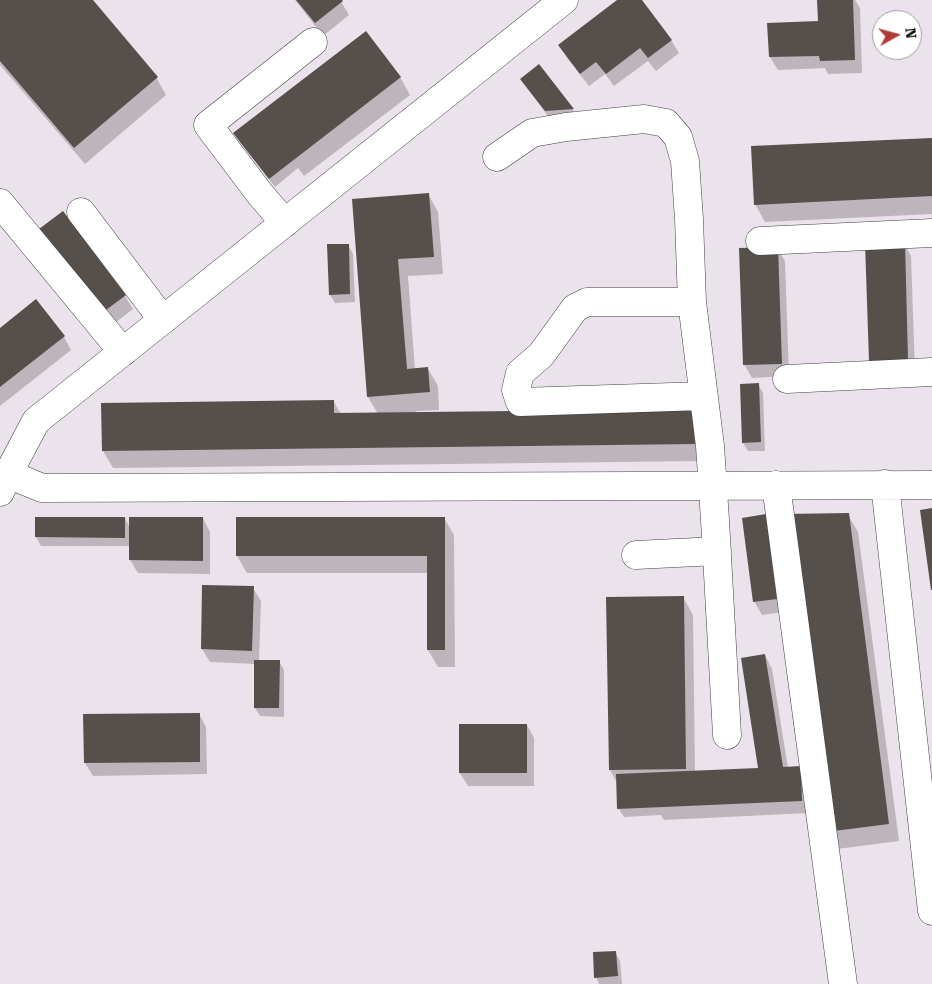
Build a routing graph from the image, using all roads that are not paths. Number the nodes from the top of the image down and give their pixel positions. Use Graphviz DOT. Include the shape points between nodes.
graph roads {
  1 [pos="564,0"];
  2 [pos="313,42"];
  3 [pos="497,157"];
  4 [pos="0,203"];
  5 [pos="81,212"];
  6 [pos="285,223"];
  7 [pos="932,233"];
  8 [pos="760,241"];
  9 [pos="692,302"];
  10 [pos="164,320"];
  11 [pos="123,352"];
  12 [pos="932,372"];
  13 [pos="787,379"];
  14 [pos="703,396"];
  15 [pos="4,483"];
  16 [pos="885,484"];
  17 [pos="712,485"];
  18 [pos="776,485"];
  19 [pos="932,485"];
  20 [pos="717,551"];
  21 [pos="636,555"];
  22 [pos="727,735"];
  23 [pos="932,911"];
  24 [pos="843,984"];
  1 -- 6 [label="street"];
  2 -- 6 [label="street" via="208,125"];
  3 -- 9 [label="street" via="532,134 566,127 644,119 666,123 678,137 684,161"];
  4 -- 11 [label="street"];
  5 -- 10 [label="street"];
  6 -- 10 [label="street"];
  7 -- 8 [label="street"];
  9 -- 14 [label="street"];
  9 -- 14 [label="street" via="587,302 575,308 541,355 520,374 516,390 520,402"];
  10 -- 11 [label="street"];
  11 -- 15 [label="street" via="36,421"];
  12 -- 13 [label="street"];
  14 -- 17 [label="street"];
  15 -- 17 [label="street" via="42,488"];
  16 -- 18 [label="street"];
  16 -- 19 [label="street"];
  16 -- 23 [label="street"];
  17 -- 18 [label="street"];
  17 -- 20 [label="street"];
  18 -- 24 [label="street"];
  20 -- 21 [label="street"];
  20 -- 22 [label="street"];
}
